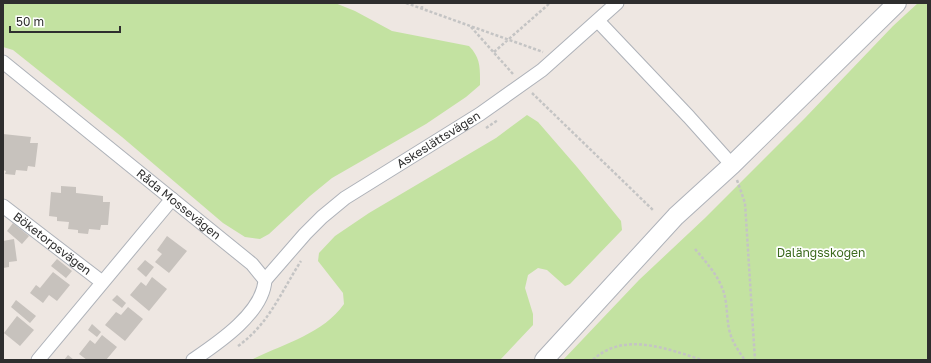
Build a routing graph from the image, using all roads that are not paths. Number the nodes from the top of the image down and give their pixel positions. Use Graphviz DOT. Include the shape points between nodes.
graph roads {
  1 [pos="617,3"];
  2 [pos="897,3"];
  3 [pos="598,21"];
  4 [pos="3,62"];
  5 [pos="732,165"];
  6 [pos="172,199"];
  7 [pos="3,206"];
  8 [pos="265,280"];
  9 [pos="102,282"];
  10 [pos="38,360"];
  11 [pos="193,360"];
  12 [pos="544,360"];
  1 -- 3 [label="street, Askeslättsvägen"];
  2 -- 5 [label="main road"];
  3 -- 5 [label="street"];
  3 -- 8 [label="street, Askeslättsvägen" via="542,70 455,130 346,198 305,234"];
  4 -- 6 [label="street, Råda Mossevägen"];
  5 -- 12 [label="main road" via="676,216"];
  6 -- 8 [label="street, Råda Mossevägen" via="252,264"];
  6 -- 9 [label="street, Böketorpsvägen"];
  7 -- 9 [label="street, Böketorpsvägen"];
  8 -- 11 [label="street" via="265,289 260,300 243,321"];
  9 -- 10 [label="street, Böketorpsvägen"];
}
